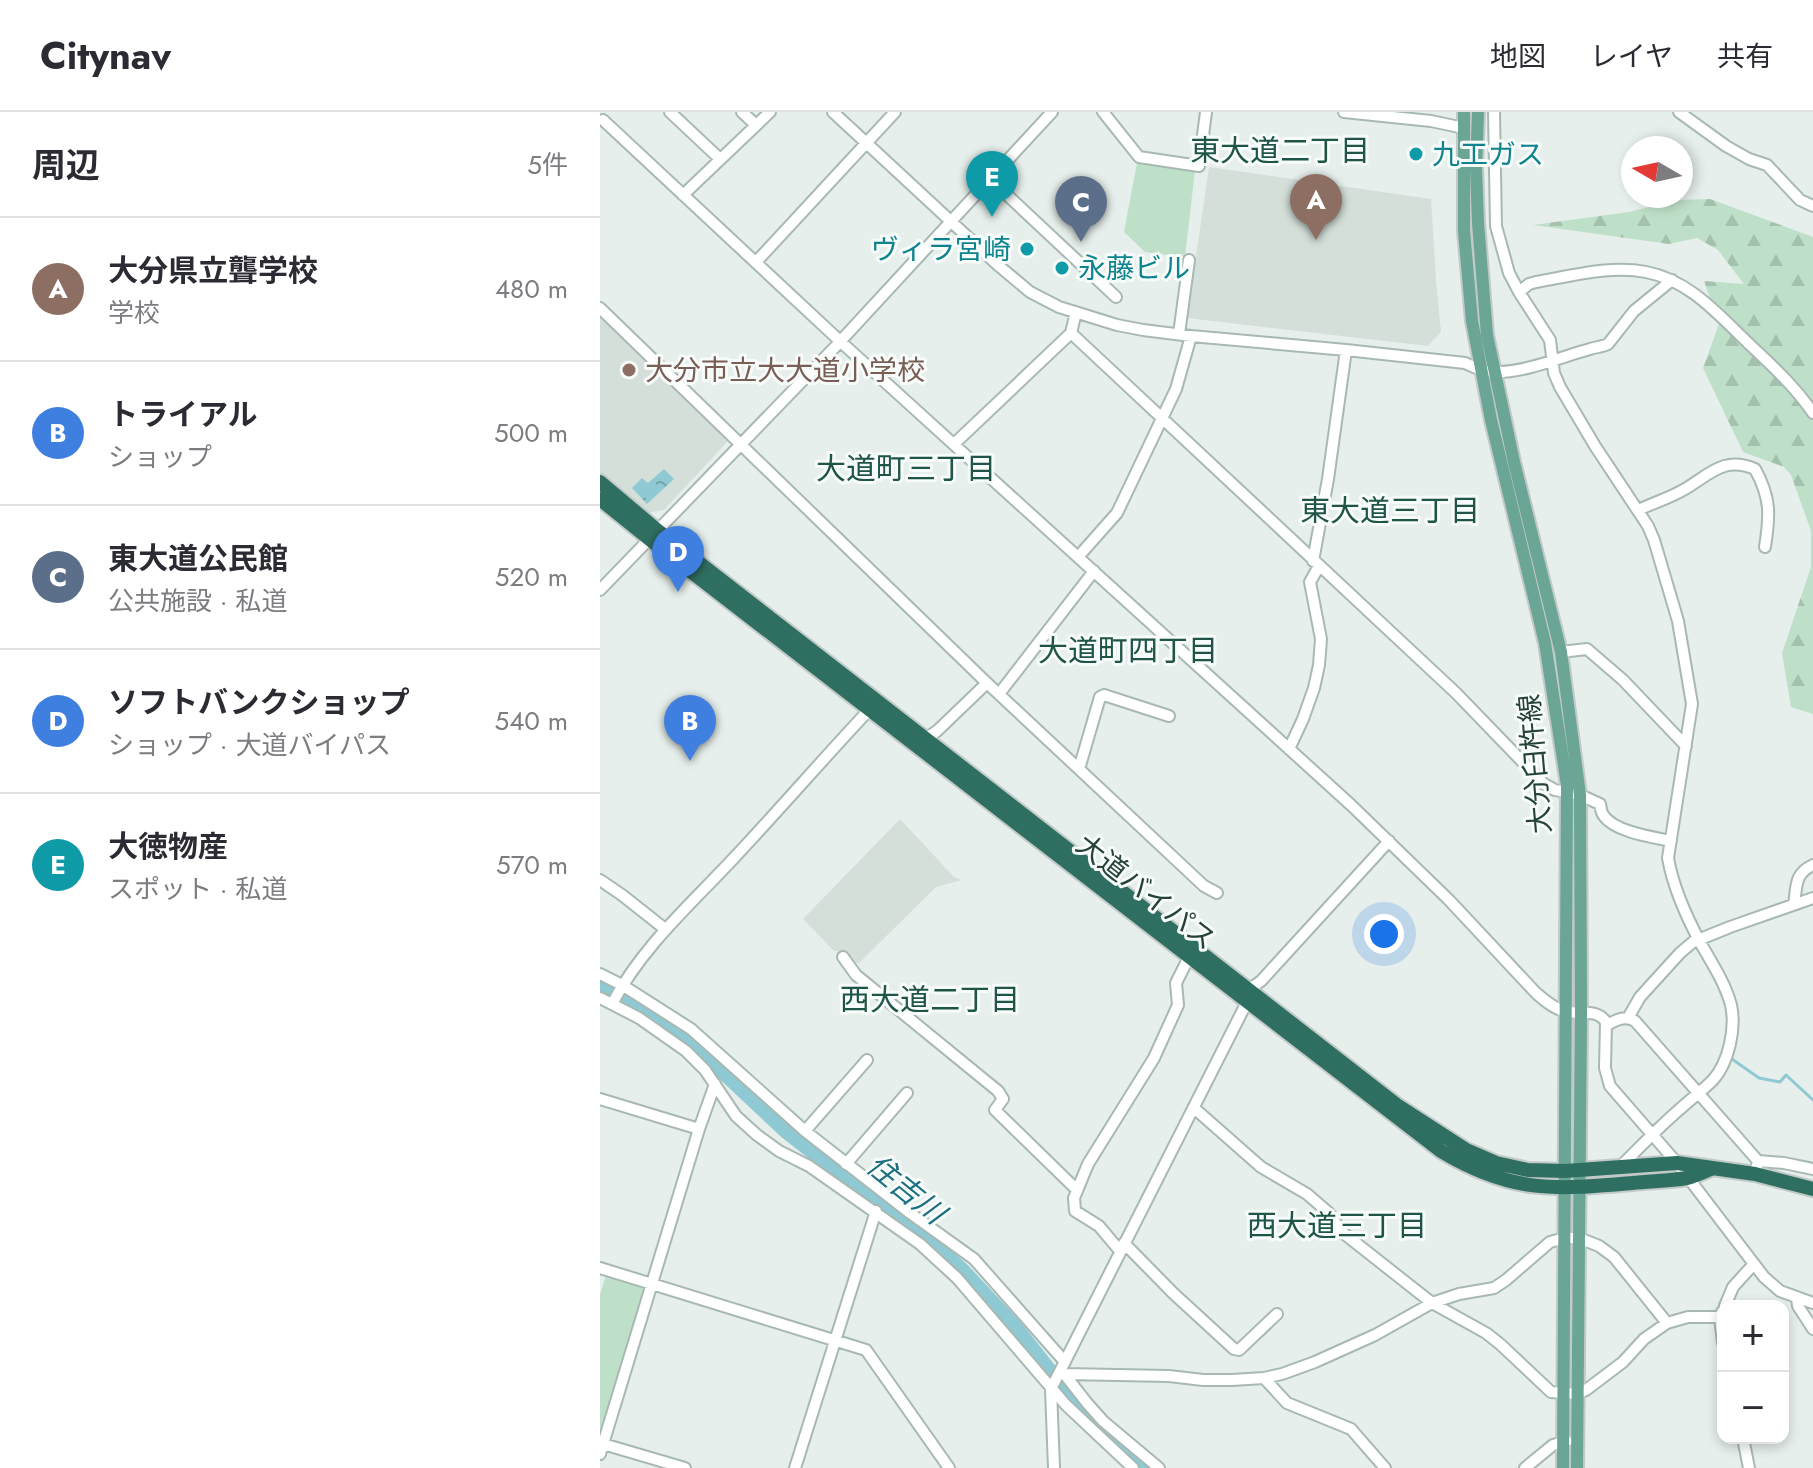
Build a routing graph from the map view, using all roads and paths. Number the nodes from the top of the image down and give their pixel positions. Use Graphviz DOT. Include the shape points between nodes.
graph roads {
  1 [pos="670,112"];
  2 [pos="742,112"];
  3 [pos="770,112"];
  4 [pos="833,112"];
  5 [pos="895,112"];
  6 [pos="1052,112"];
  7 [pos="1103,112"];
  8 [pos="1206,112"];
  9 [pos="1344,112"];
  10 [pos="1464,112"];
  11 [pos="1478,112"];
  12 [pos="1494,112"];
  13 [pos="1679,112"];
  14 [pos="601,120"];
  15 [pos="756,125"];
  16 [pos="1464,128"];
  17 [pos="866,142"];
  18 [pos="720,159"];
  19 [pos="990,179"];
  20 [pos="683,195"];
  21 [pos="1813,206"];
  22 [pos="952,221"];
  23 [pos="1189,260"];
  24 [pos="756,262"];
  25 [pos="1672,280"];
  26 [pos="1519,292"];
  27 [pos="1116,297"];
  28 [pos="600,308"];
  29 [pos="1076,312"];
  30 [pos="1071,333"];
  31 [pos="1185,335"];
  32 [pos="841,342"];
  33 [pos="1346,350"];
  34 [pos="1554,361"];
  35 [pos="1481,370"];
  36 [pos="1495,373"];
  37 [pos="1813,413"];
  38 [pos="1163,417"];
  39 [pos="742,444"];
  40 [pos="954,444"];
  41 [pos="600,482"];
  42 [pos="600,499"];
  43 [pos="1638,510"];
  44 [pos="654,535"];
  45 [pos="1765,547"];
  46 [pos="1078,557"];
  47 [pos="1316,563"];
  48 [pos="1094,571"];
  49 [pos="600,590"];
  50 [pos="1561,652"];
  51 [pos="987,683"];
  52 [pos="999,694"];
  53 [pos="869,710"];
  54 [pos="1169,716"];
  55 [pos="925,739"];
  56 [pos="1686,746"];
  57 [pos="1289,749"];
  58 [pos="1079,769"];
  59 [pos="1574,795"];
  60 [pos="1389,841"];
  61 [pos="1671,841"];
  62 [pos="1813,865"];
  63 [pos="600,880"];
  64 [pos="1217,893"];
  65 [pos="1813,898"];
  66 [pos="1794,904"];
  67 [pos="665,929"];
  68 [pos="1699,939"];
  69 [pos="843,957"];
  70 [pos="1189,957"];
  71 [pos="600,974"];
  72 [pos="621,987"];
  73 [pos="1247,996"];
  74 [pos="600,998"];
  75 [pos="612,1002"];
  76 [pos="1566,1012"];
  77 [pos="1581,1013"];
  78 [pos="1628,1018"];
  79 [pos="1606,1026"];
  80 [pos="867,1060"];
  81 [pos="715,1084"];
  82 [pos="1698,1092"];
  83 [pos="907,1093"];
  84 [pos="600,1099"];
  85 [pos="1194,1108"];
  86 [pos="699,1129"];
  87 [pos="805,1131"];
  88 [pos="1652,1134"];
  89 [pos="1677,1163"];
  90 [pos="846,1164"];
  91 [pos="1618,1167"];
  92 [pos="1757,1168"];
  93 [pos="1711,1169"];
  94 [pos="1813,1169"];
  95 [pos="1572,1171"];
  96 [pos="1688,1177"];
  97 [pos="1572,1188"];
  98 [pos="1813,1189"];
  99 [pos="1077,1190"];
  100 [pos="876,1211"];
  101 [pos="1565,1238"];
  102 [pos="1579,1238"];
  103 [pos="1122,1247"];
  104 [pos="1753,1265"];
  105 [pos="600,1268"];
  106 [pos="652,1285"];
  107 [pos="1797,1298"];
  108 [pos="1728,1300"];
  109 [pos="1432,1303"];
  110 [pos="1813,1303"];
  111 [pos="1717,1312"];
  112 [pos="1277,1314"];
  113 [pos="1667,1323"];
  114 [pos="1813,1329"];
  115 [pos="835,1340"];
  116 [pos="1062,1370"];
  117 [pos="1264,1378"];
  118 [pos="1051,1389"];
  119 [pos="1571,1394"];
  120 [pos="1570,1441"];
  121 [pos="1744,1444"];
  122 [pos="602,1449"];
  123 [pos="685,1468"];
  124 [pos="795,1468"];
  125 [pos="949,1468"];
  126 [pos="1054,1468"];
  127 [pos="1133,1468"];
  128 [pos="1159,1468"];
  129 [pos="1385,1468"];
  130 [pos="1525,1468"];
  131 [pos="1563,1468"];
  132 [pos="1577,1468"];
  133 [pos="1749,1468"];
  1 -- 18 [label="street"];
  2 -- 15 [label="street"];
  3 -- 15 [label="street"];
  4 -- 17 [label="street"];
  5 -- 17 [label="street"];
  6 -- 19 [label="street"];
  7 -- 8 [label="street" via="1139,157 1199,166"];
  9 -- 16 [label="street"];
  10 -- 16 [label="main road, 大分臼杵線"];
  11 -- 36 [label="main road, 大分臼杵線" via="1482,292"];
  12 -- 26 [label="street" via="1496,226"];
  13 -- 21 [label="street" via="1726,146 1767,165 1800,200"];
  14 -- 20 [label="street"];
  15 -- 18 [label="street"];
  16 -- 35 [label="main road, 大分臼杵線" via="1466,260"];
  17 -- 22 [label="street"];
  17 -- 24 [label="street"];
  18 -- 20 [label="street"];
  19 -- 22 [label="street"];
  19 -- 27 [label="street"];
  20 -- 24 [label="street"];
  22 -- 29 [label="street" via="1030,292"];
  22 -- 32 [label="street"];
  23 -- 31 [label="street"];
  24 -- 32 [label="street"];
  25 -- 26 [label="street" via="1612,271 1536,282"];
  25 -- 34 [label="street" via="1625,320 1608,344"];
  25 -- 37 [label="street" via="1710,306 1784,376"];
  26 -- 34 [label="street" via="1550,340"];
  28 -- 39 [label="street"];
  29 -- 30 [label="street"];
  29 -- 31 [label="street" via="1117,325"];
  30 -- 38 [label="street"];
  30 -- 40 [label="street"];
  31 -- 33 [label="street"];
  31 -- 38 [label="street" via="1176,389"];
  32 -- 39 [label="street"];
  32 -- 40 [label="street"];
  33 -- 35 [label="street" via="1465,363"];
  33 -- 47 [label="street"];
  34 -- 36 [label="street"];
  34 -- 43 [label="street" via="1560,387"];
  35 -- 36 [label="street"];
  35 -- 59 [label="main road, 大分臼杵線" via="1545,643"];
  36 -- 50 [label="main road, 大分臼杵線"];
  38 -- 46 [label="street" via="1117,513"];
  38 -- 47 [label="street"];
  39 -- 44 [label="street"];
  39 -- 51 [label="street"];
  40 -- 46 [label="street"];
  41 -- 44 [label="highway, 大道バイパス"];
  42 -- 44 [label="highway, 大道バイパス"];
  43 -- 45 [label="street" via="1708,473 1742,464 1755,469 1766,494 1770,509"];
  43 -- 56 [label="street" via="1654,540 1678,621 1692,704"];
  44 -- 49 [label="street"];
  44 -- 53 [label="highway, 大道バイパス"];
  44 -- 55 [label="highway, 大道バイパス"];
  46 -- 48 [label="street"];
  47 -- 57 [label="street" via="1310,582 1321,639 1319,665"];
  47 -- 59 [label="street" via="1456,693 1544,784"];
  48 -- 52 [label="street"];
  48 -- 57 [label="street"];
  50 -- 56 [label="street" via="1587,649"];
  50 -- 59 [label="main road, 大分臼杵線"];
  51 -- 52 [label="street"];
  51 -- 55 [label="street"];
  52 -- 58 [label="street"];
  53 -- 67 [label="street"];
  53 -- 70 [label="highway, 大道バイパス"];
  54 -- 58 [label="street" via="1100,697"];
  55 -- 73 [label="highway, 大道バイパス"];
  56 -- 61 [label="street"];
  57 -- 60 [label="street"];
  58 -- 64 [label="street"];
  59 -- 61 [label="street" via="1600,804 1612,824"];
  59 -- 76 [label="main road, 大分臼杵線"];
  59 -- 77 [label="main road, 大分臼杵線"];
  60 -- 73 [label="street"];
  60 -- 76 [label="street" via="1536,993"];
  61 -- 68 [label="street" via="1671,872"];
  62 -- 66 [label="street" via="1799,875"];
  63 -- 67 [label="street"];
  65 -- 66 [label="street"];
  66 -- 68 [label="street"];
  67 -- 72 [label="street"];
  68 -- 78 [label="street" via="1640,997"];
  68 -- 82 [label="street" via="1726,990 1732,1026 1723,1064"];
  69 -- 99 [label="street" via="856,975 998,1091 1003,1099 995,1110"];
  70 -- 73 [label="highway, 大道バイパス"];
  70 -- 99 [label="street" via="1176,983 1178,1005 1154,1058"];
  71 -- 72 [label="street"];
  72 -- 75 [label="street"];
  72 -- 87 [label="street" via="691,1029"];
  73 -- 85 [label="street"];
  73 -- 95 [label="highway, 大道バイパス" via="1455,1144 1496,1163"];
  73 -- 97 [label="highway, 大道バイパス" via="1402,1123 1460,1163 1506,1181"];
  74 -- 75 [label="street"];
  75 -- 81 [label="street" via="686,1051"];
  76 -- 77 [label="street"];
  76 -- 95 [label="main road, 大分臼杵線"];
  77 -- 79 [label="street" via="1599,1015"];
  77 -- 95 [label="main road, 大分臼杵線"];
  78 -- 79 [label="street"];
  78 -- 82 [label="street"];
  79 -- 88 [label="street" via="1607,1081"];
  80 -- 87 [label="street"];
  81 -- 86 [label="street"];
  81 -- 100 [label="street" via="736,1116 757,1135"];
  82 -- 88 [label="street"];
  82 -- 92 [label="street"];
  83 -- 90 [label="street"];
  84 -- 86 [label="street"];
  85 -- 103 [label="street"];
  85 -- 109 [label="street" via="1261,1167 1307,1194 1342,1232"];
  86 -- 106 [label="street"];
  87 -- 90 [label="street"];
  88 -- 89 [label="street"];
  88 -- 91 [label="street"];
  89 -- 91 [label="highway, 大道バイパス"];
  89 -- 93 [label="highway, 大道バイパス"];
  89 -- 96 [label="street"];
  90 -- 116 [label="street" via="974,1259"];
  91 -- 95 [label="highway, 大道バイパス"];
  92 -- 93 [label="highway, 大道バイパス"];
  92 -- 94 [label="street" via="1784,1163"];
  92 -- 98 [label="highway, 大道バイパス"];
  93 -- 96 [label="highway, 大道バイパス"];
  95 -- 97 [label="main road, 大分臼杵線"];
  96 -- 97 [label="highway, 大道バイパス"];
  96 -- 104 [label="street"];
  97 -- 101 [label="main road, 大分臼杵線"];
  97 -- 102 [label="main road, 大分臼杵線"];
  99 -- 103 [label="street" via="1075,1211"];
  100 -- 115 [label="street"];
  100 -- 118 [label="street" via="957,1278"];
  101 -- 102 [label="street"];
  101 -- 109 [label="street" via="1550,1242 1494,1288"];
  101 -- 119 [label="main road, 大分臼杵線"];
  102 -- 113 [label="street" via="1614,1257"];
  102 -- 119 [label="main road, 大分臼杵線"];
  103 -- 112 [label="street" via="1234,1349"];
  103 -- 116 [label="street"];
  104 -- 107 [label="street" via="1773,1286"];
  104 -- 108 [label="street"];
  105 -- 106 [label="street"];
  106 -- 115 [label="street"];
  106 -- 122 [label="street"];
  107 -- 110 [label="street"];
  107 -- 114 [label="street"];
  109 -- 117 [label="street" via="1336,1353"];
  109 -- 119 [label="street" via="1493,1339 1551,1392"];
  111 -- 113 [label="street"];
  113 -- 119 [label="street" via="1602,1379"];
  115 -- 124 [label="street"];
  115 -- 125 [label="street" via="866,1350"];
  116 -- 117 [label="street" via="1203,1380"];
  116 -- 118 [label="street"];
  116 -- 128 [label="street" via="1103,1421"];
  117 -- 129 [label="street" via="1287,1403 1351,1429"];
  118 -- 126 [label="street"];
  118 -- 127 [label="street"];
  119 -- 120 [label="main road, 大分臼杵線"];
  120 -- 130 [label="street" via="1553,1445"];
  120 -- 131 [label="main road, 大分臼杵線"];
  120 -- 132 [label="main road, 大分臼杵線"];
  121 -- 133 [label="street"];
  122 -- 123 [label="street"];
}
